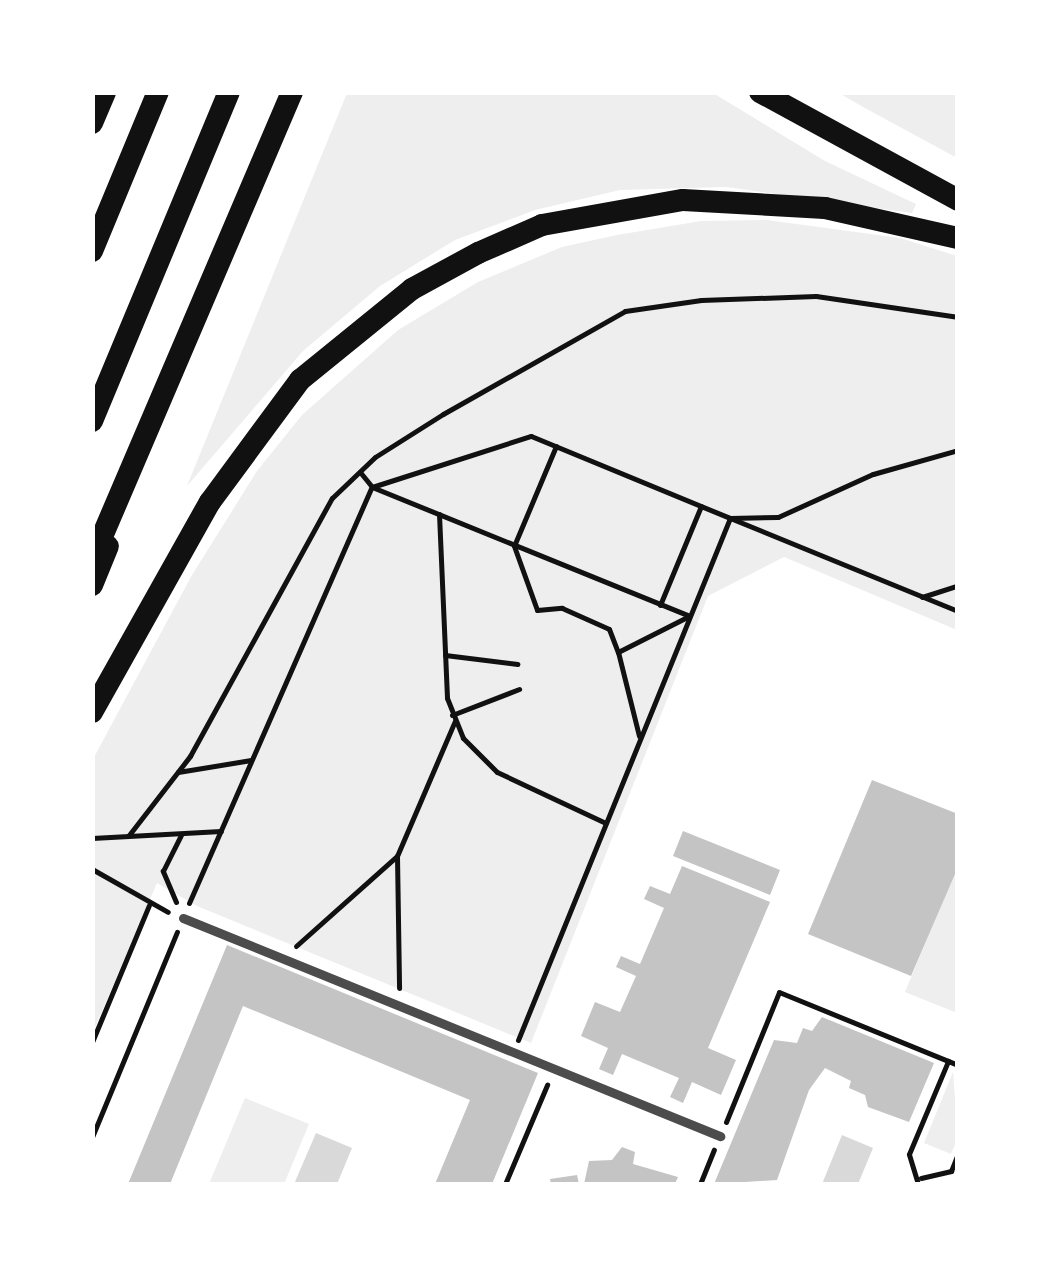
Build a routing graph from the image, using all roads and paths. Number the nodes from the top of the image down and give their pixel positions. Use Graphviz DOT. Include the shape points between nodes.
graph roads {
  1 [pos="105,92"];
  2 [pos="158,92"];
  3 [pos="229,92"];
  4 [pos="292,92"];
  5 [pos="760,92"];
  6 [pos="92,123"];
  7 [pos="958,200"];
  8 [pos="958,238"];
  9 [pos="92,251"];
  10 [pos="206,298"];
  11 [pos="958,317"];
  12 [pos="92,420"];
  13 [pos="556,446"];
  14 [pos="958,450"];
  15 [pos="360,472"];
  16 [pos="372,488"];
  17 [pos="700,506"];
  18 [pos="439,514"];
  19 [pos="730,518"];
  20 [pos="514,546"];
  21 [pos="92,560"];
  22 [pos="92,585"];
  23 [pos="958,585"];
  24 [pos="922,597"];
  25 [pos="660,604"];
  26 [pos="958,612"];
  27 [pos="689,616"];
  28 [pos="618,652"];
  29 [pos="445,655"];
  30 [pos="517,664"];
  31 [pos="519,689"];
  32 [pos="92,712"];
  33 [pos="454,718"];
  34 [pos="640,738"];
  35 [pos="252,759"];
  36 [pos="175,772"];
  37 [pos="606,824"];
  38 [pos="222,830"];
  39 [pos="181,834"];
  40 [pos="130,835"];
  41 [pos="92,838"];
  42 [pos="397,856"];
  43 [pos="92,869"];
  44 [pos="150,905"];
  45 [pos="183,918"];
  46 [pos="282,958"];
  47 [pos="400,1006"];
  48 [pos="92,1042"];
  49 [pos="513,1052"];
  50 [pos="948,1061"];
  51 [pos="958,1065"];
  52 [pos="554,1068"];
  53 [pos="92,1136"];
  54 [pos="720,1136"];
  55 [pos="958,1154"];
  56 [pos="920,1181"];
  57 [pos="505,1184"];
  58 [pos="700,1184"];
  1 -- 6 [label="highway"];
  2 -- 9 [label="highway"];
  3 -- 12 [label="highway"];
  4 -- 10 [label="highway"];
  5 -- 7 [label="highway"];
  8 -- 32 [label="highway" via="824,208 683,200 542,225 478,253 412,290 300,380 210,502"];
  10 -- 21 [label="highway"];
  10 -- 22 [label="highway"];
  11 -- 15 [label="path" via="816,296 701,300 625,312 443,414"];
  13 -- 16 [label="path" via="532,436"];
  13 -- 17 [label="path"];
  13 -- 20 [label="path"];
  14 -- 19 [label="path" via="873,474 778,517"];
  15 -- 16 [label="path"];
  15 -- 36 [label="path" via="332,498 190,756"];
  16 -- 18 [label="path"];
  16 -- 35 [label="path"];
  17 -- 19 [label="path"];
  17 -- 25 [label="path"];
  18 -- 20 [label="path"];
  18 -- 29 [label="path"];
  19 -- 24 [label="path"];
  19 -- 27 [label="path"];
  20 -- 25 [label="path"];
  20 -- 28 [label="path" via="537,610 562,608 610,630"];
  23 -- 24 [label="path"];
  24 -- 26 [label="path"];
  25 -- 27 [label="path"];
  27 -- 28 [label="path"];
  27 -- 34 [label="path"];
  28 -- 34 [label="path"];
  29 -- 30 [label="path"];
  29 -- 33 [label="path"];
  31 -- 33 [label="path"];
  33 -- 37 [label="path" via="497,772"];
  33 -- 42 [label="path"];
  34 -- 37 [label="path"];
  35 -- 36 [label="path"];
  35 -- 38 [label="path"];
  36 -- 40 [label="path"];
  37 -- 49 [label="path"];
  38 -- 39 [label="path"];
  38 -- 45 [label="path"];
  39 -- 40 [label="path"];
  39 -- 45 [label="path" via="162,871"];
  40 -- 41 [label="path"];
  42 -- 46 [label="path"];
  42 -- 47 [label="path"];
  43 -- 44 [label="path"];
  44 -- 45 [label="path"];
  44 -- 48 [label="path"];
  45 -- 46 [label="street"];
  45 -- 53 [label="path"];
  46 -- 47 [label="street"];
  47 -- 49 [label="street"];
  49 -- 52 [label="street"];
  50 -- 51 [label="path"];
  50 -- 54 [label="path" via="778,992"];
  50 -- 56 [label="path" via="909,1154"];
  52 -- 54 [label="street"];
  52 -- 57 [label="path"];
  54 -- 58 [label="path"];
  55 -- 56 [label="path" via="951,1170"];
}
